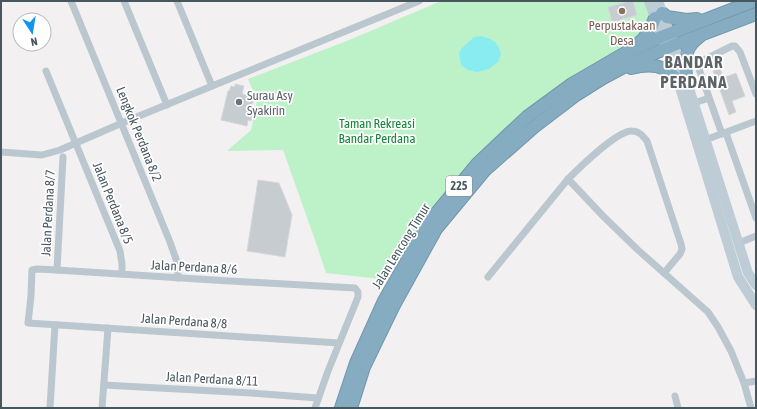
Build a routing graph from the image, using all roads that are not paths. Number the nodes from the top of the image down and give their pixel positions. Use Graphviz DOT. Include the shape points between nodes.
graph roads {
  1 [pos="72,1"];
  2 [pos="124,1"];
  3 [pos="177,1"];
  4 [pos="419,1"];
  5 [pos="649,1"];
  6 [pos="658,1"];
  7 [pos="754,1"];
  8 [pos="756,14"];
  9 [pos="658,16"];
  10 [pos="714,16"];
  11 [pos="709,32"];
  12 [pos="667,41"];
  13 [pos="627,52"];
  14 [pos="46,70"];
  15 [pos="603,78"];
  16 [pos="682,80"];
  17 [pos="212,86"];
  18 [pos="756,94"];
  19 [pos="709,98"];
  20 [pos="694,103"];
  21 [pos="167,105"];
  22 [pos="756,121"];
  23 [pos="122,123"];
  24 [pos="724,133"];
  25 [pos="701,142"];
  26 [pos="76,143"];
  27 [pos="1,152"];
  28 [pos="62,157"];
  29 [pos="568,179"];
  30 [pos="756,218"];
  31 [pos="756,236"];
  32 [pos="734,245"];
  33 [pos="57,270"];
  34 [pos="664,273"];
  35 [pos="122,274"];
  36 [pos="488,277"];
  37 [pos="178,278"];
  38 [pos="756,285"];
  39 [pos="756,305"];
  40 [pos="28,323"];
  41 [pos="55,325"];
  42 [pos="108,328"];
  43 [pos="339,343"];
  44 [pos="756,381"];
  45 [pos="744,383"];
  46 [pos="104,385"];
  47 [pos="675,396"];
  48 [pos="318,398"];
  49 [pos="50,408"];
  50 [pos="102,408"];
  51 [pos="315,408"];
  52 [pos="341,408"];
  53 [pos="351,408"];
  54 [pos="678,408"];
  55 [pos="750,408"];
  1 -- 23 [label="street, Lengkok Perdana 8/2"];
  2 -- 21 [label="street"];
  3 -- 17 [label="street"];
  4 -- 17 [label="street"];
  5 -- 9 [label="street"];
  6 -- 9 [label="street"];
  7 -- 10 [label="highway, Jalan Lencong Timur / 225"];
  8 -- 11 [label="highway, Jalan Lencong Timur / 225"];
  9 -- 10 [label="highway" via="686,20"];
  9 -- 12 [label="street"];
  9 -- 13 [label="highway" via="642,41"];
  10 -- 12 [label="highway, Jalan Lencong Timur / 225"];
  11 -- 12 [label="highway, Jalan Lencong Timur / 225"];
  11 -- 16 [label="highway" via="699,36 688,48"];
  12 -- 13 [label="highway, Jalan Lencong Timur / 225"];
  12 -- 15 [label="highway, Jalan Lencong Timur / 225"];
  12 -- 16 [label="street"];
  13 -- 52 [label="highway, Jalan Lencong Timur / 225" via="572,84 527,117 478,163 429,222 384,300 356,363"];
  14 -- 26 [label="street, Jalan Perdana 8/5"];
  15 -- 16 [label="highway" via="626,69 649,66 661,67"];
  15 -- 53 [label="highway, Jalan Lencong Timur / 225" via="534,127 486,170 436,229 364,366"];
  16 -- 20 [label="street"];
  16 -- 25 [label="street"];
  17 -- 21 [label="street"];
  18 -- 19 [label="street" via="740,52 732,46 700,62 699,69"];
  19 -- 20 [label="street"];
  19 -- 24 [label="street"];
  20 -- 25 [label="street"];
  21 -- 23 [label="street"];
  22 -- 24 [label="street"];
  23 -- 26 [label="street"];
  23 -- 37 [label="street, Lengkok Perdana 8/2" via="170,242 177,262"];
  24 -- 25 [label="street"];
  24 -- 30 [label="street"];
  25 -- 32 [label="street"];
  26 -- 27 [label="street" via="42,154"];
  26 -- 35 [label="street, Jalan Perdana 8/5" via="120,252"];
  28 -- 33 [label="street, Jalan Perdana 8/7"];
  29 -- 34 [label="street"];
  29 -- 34 [label="street" via="620,134 634,131 643,136 650,147 682,249"];
  29 -- 36 [label="street"];
  31 -- 32 [label="street"];
  32 -- 38 [label="street"];
  32 -- 39 [label="street" via="738,276"];
  33 -- 35 [label="street, Jalan Perdana 8/6"];
  33 -- 40 [label="street, Jalan Perdana 8/6" via="32,270"];
  34 -- 45 [label="street" via="714,319"];
  35 -- 37 [label="street, Jalan Perdana 8/6"];
  37 -- 43 [label="street, Jalan Perdana 8/6" via="354,288 358,292 358,297"];
  40 -- 41 [label="street, Jalan Perdana 8/8"];
  41 -- 42 [label="street, Jalan Perdana 8/8"];
  41 -- 49 [label="street"];
  42 -- 43 [label="street, Jalan Perdana 8/8"];
  42 -- 46 [label="street"];
  43 -- 48 [label="street"];
  44 -- 45 [label="street"];
  45 -- 55 [label="street"];
  46 -- 48 [label="street, Jalan Perdana 8/11"];
  46 -- 50 [label="street"];
  47 -- 54 [label="street"];
  48 -- 51 [label="street"];
}
